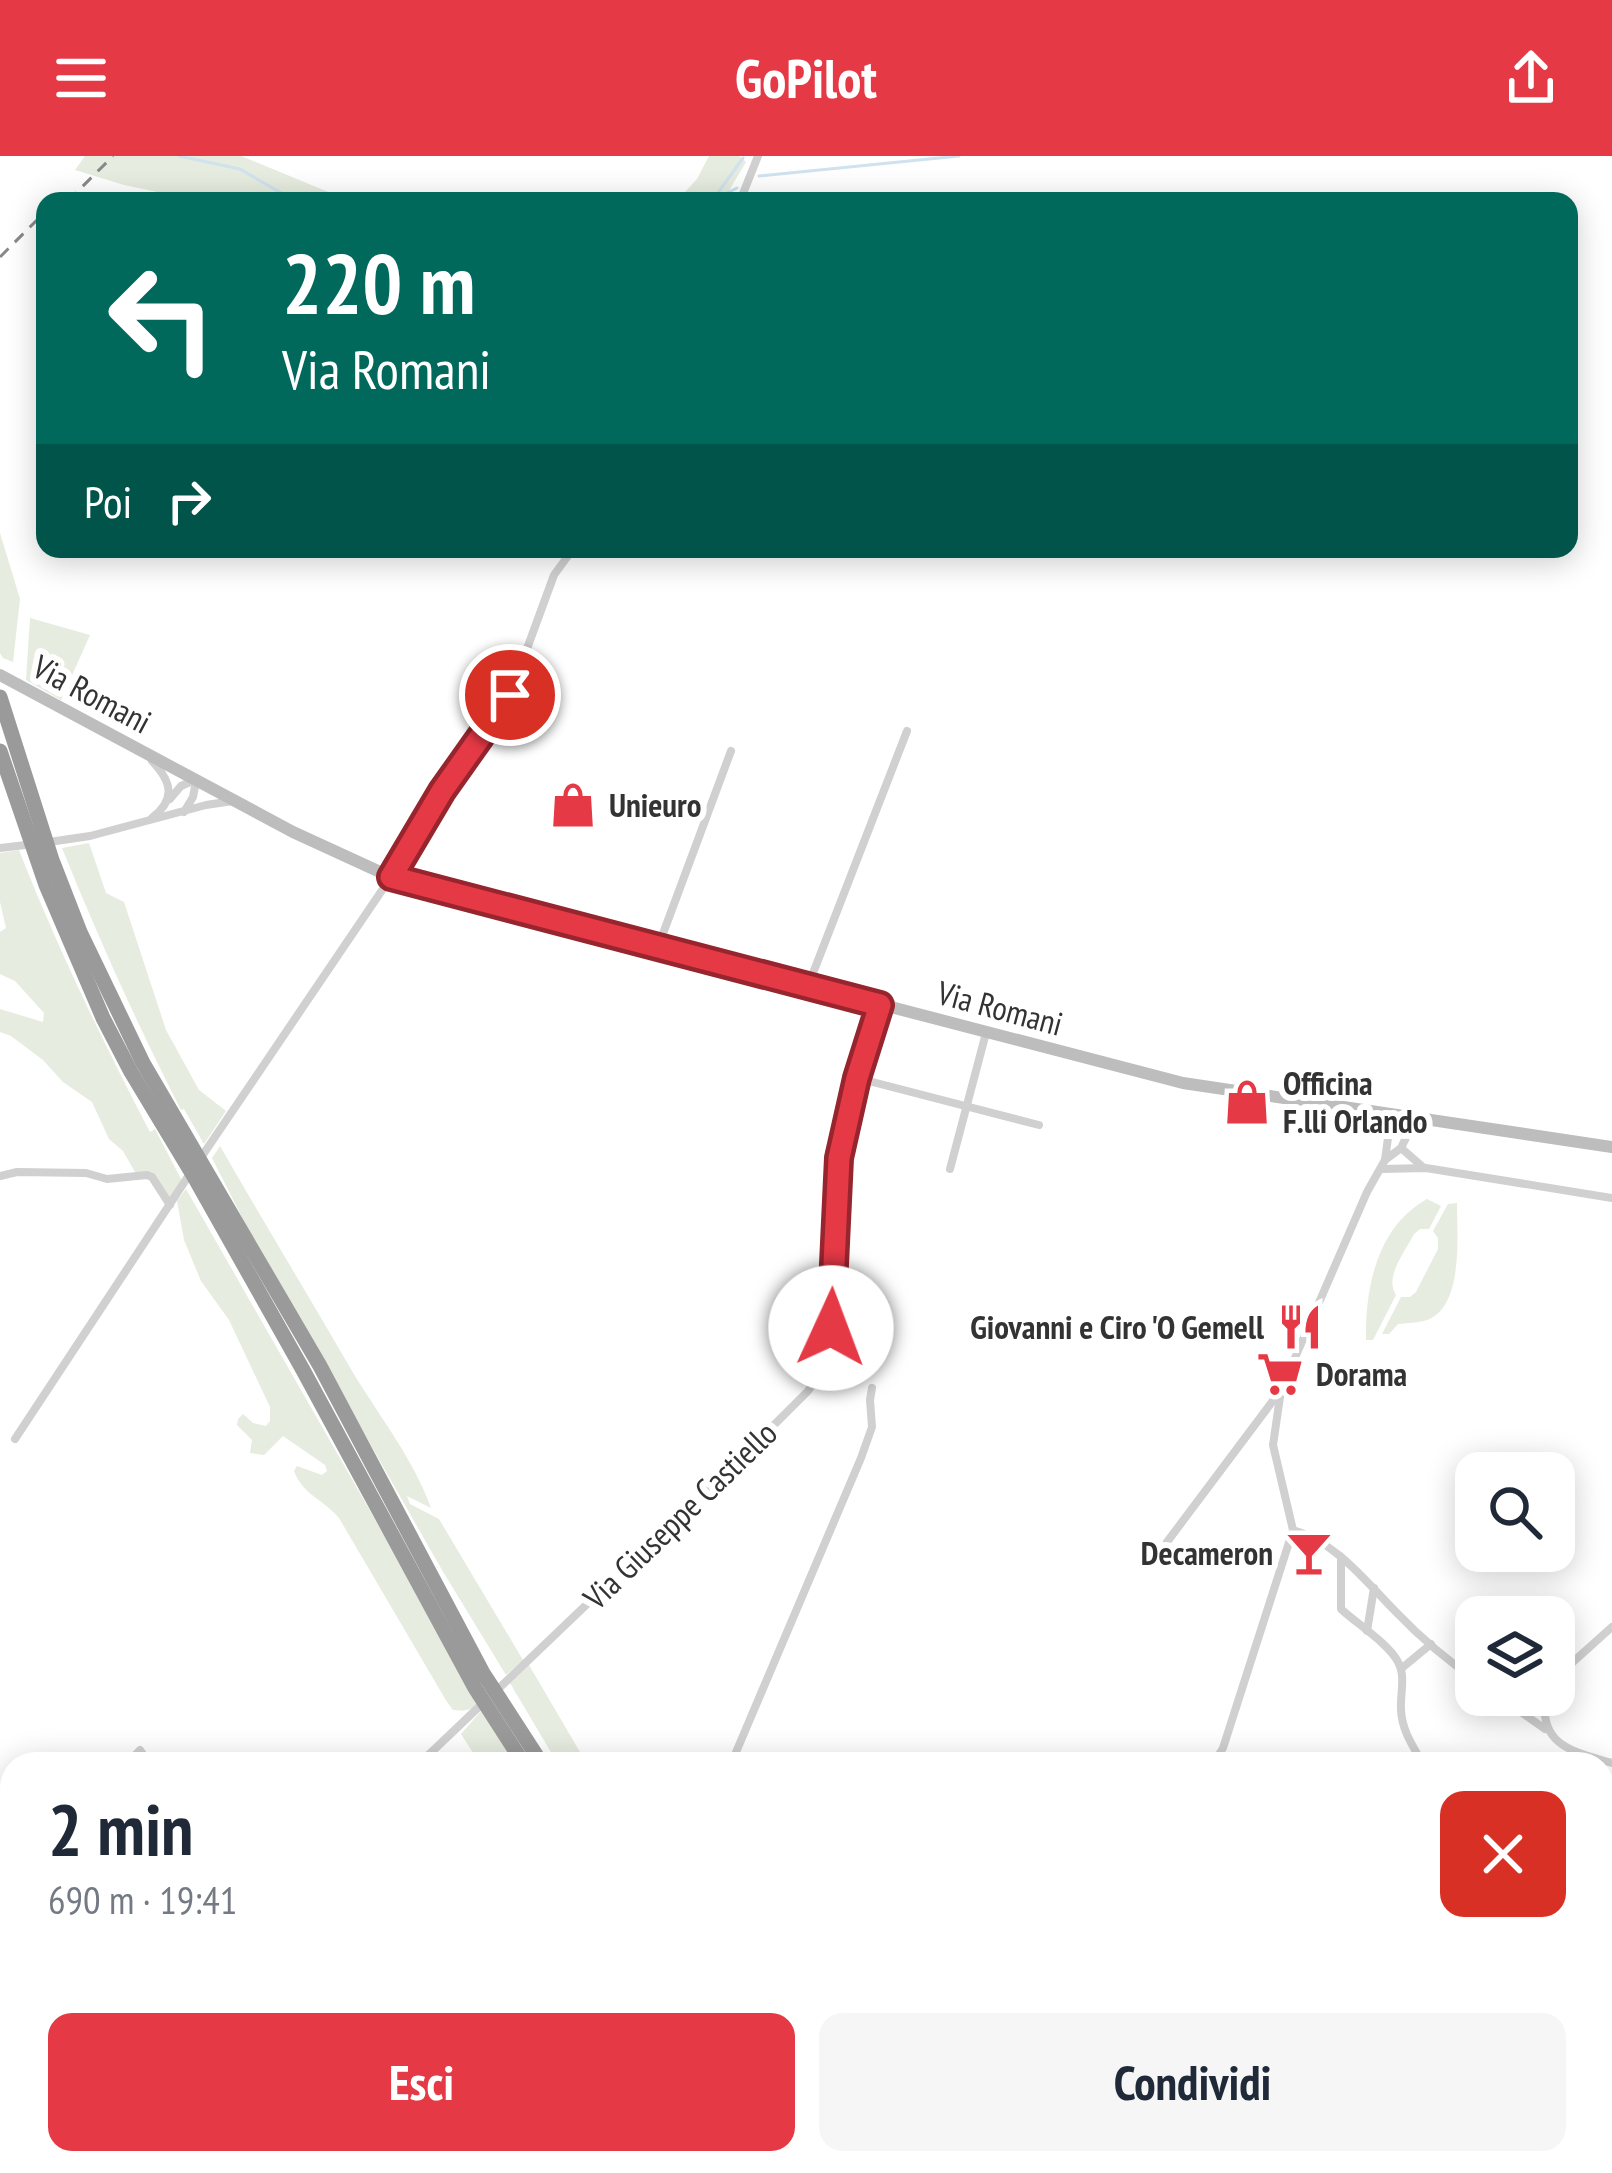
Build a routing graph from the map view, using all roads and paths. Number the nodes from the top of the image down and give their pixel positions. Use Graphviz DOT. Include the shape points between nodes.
graph roads {
  1 [pos="755,157"];
  2 [pos="743,192"];
  3 [pos="566,558"];
  4 [pos="0,675"];
  5 [pos="0,697"];
  6 [pos="908,731"];
  7 [pos="0,751"];
  8 [pos="731,751"];
  9 [pos="142,752"];
  10 [pos="196,780"];
  11 [pos="234,801"];
  12 [pos="166,805"];
  13 [pos="183,813"];
  14 [pos="146,823"];
  15 [pos="38,844"];
  16 [pos="0,848"];
  17 [pos="391,877"];
  18 [pos="658,948"];
  19 [pos="807,987"];
  20 [pos="880,1005"];
  21 [pos="986,1033"];
  22 [pos="857,1078"];
  23 [pos="966,1104"];
  24 [pos="1391,1116"];
  25 [pos="1415,1119"];
  26 [pos="1040,1125"];
  27 [pos="1612,1147"];
  28 [pos="1401,1148"];
  29 [pos="1383,1164"];
  30 [pos="1426,1168"];
  31 [pos="950,1169"];
  32 [pos="0,1175"];
  33 [pos="1612,1198"];
  34 [pos="170,1205"];
  35 [pos="872,1388"];
  36 [pos="1281,1390"];
  37 [pos="15,1439"];
  38 [pos="1293,1530"];
  39 [pos="1167,1542"];
  40 [pos="1341,1559"];
  41 [pos="1374,1588"];
  42 [pos="1612,1627"];
  43 [pos="1367,1633"];
  44 [pos="1431,1644"];
  45 [pos="1575,1660"];
  46 [pos="1455,1663"];
  47 [pos="1402,1668"];
  48 [pos="495,1705"];
  49 [pos="1526,1716"];
  50 [pos="1546,1716"];
  51 [pos="1546,1730"];
  52 [pos="432,1752"];
  53 [pos="518,1752"];
  54 [pos="532,1752"];
  55 [pos="736,1752"];
  56 [pos="1220,1752"];
  57 [pos="1416,1752"];
  58 [pos="1578,1752"];
  1 -- 2 [label="street"];
  3 -- 17 [label="street" via="510,695"];
  4 -- 9 [label="street, Via Romani"];
  5 -- 15 [label="highway"];
  6 -- 19 [label="street"];
  7 -- 15 [label="highway"];
  8 -- 18 [label="street"];
  9 -- 10 [label="street, Via Romani"];
  9 -- 12 [label="street" via="166,780"];
  10 -- 11 [label="street, Via Romani"];
  10 -- 12 [label="street"];
  10 -- 13 [label="street"];
  11 -- 13 [label="street"];
  11 -- 17 [label="street, Via Romani"];
  12 -- 14 [label="street"];
  13 -- 14 [label="street"];
  14 -- 16 [label="street"];
  15 -- 48 [label="highway" via="131,1072 200,1173"];
  17 -- 18 [label="street, Via Romani"];
  17 -- 34 [label="street"];
  18 -- 19 [label="street, Via Romani"];
  19 -- 20 [label="street, Via Romani"];
  20 -- 21 [label="street, Via Romani"];
  20 -- 22 [label="street, Via Giuseppe Castiello"];
  21 -- 23 [label="street"];
  21 -- 24 [label="street, Via Romani" via="1183,1083"];
  22 -- 23 [label="street"];
  22 -- 52 [label="street, Via Giuseppe Castiello" via="839,1158 828,1361 764,1436"];
  23 -- 26 [label="street"];
  23 -- 31 [label="street"];
  24 -- 25 [label="street, Via Romani"];
  24 -- 29 [label="street"];
  25 -- 27 [label="street, Via Romani"];
  25 -- 28 [label="street"];
  28 -- 29 [label="street"];
  28 -- 30 [label="street"];
  29 -- 30 [label="street"];
  29 -- 36 [label="street"];
  30 -- 33 [label="street"];
  32 -- 34 [label="street" via="147,1174"];
  34 -- 37 [label="street"];
  35 -- 55 [label="street" via="862,1458"];
  36 -- 38 [label="street" via="1273,1445"];
  36 -- 39 [label="street"];
  38 -- 40 [label="street"];
  38 -- 56 [label="street"];
  40 -- 41 [label="street"];
  40 -- 43 [label="street" via="1341,1609"];
  41 -- 43 [label="street"];
  41 -- 44 [label="street"];
  42 -- 45 [label="street"];
  43 -- 47 [label="street"];
  44 -- 46 [label="street"];
  44 -- 47 [label="street"];
  47 -- 57 [label="street" via="1401,1709"];
  48 -- 53 [label="highway"];
  48 -- 54 [label="highway"];
  49 -- 51 [label="street"];
  50 -- 51 [label="street"];
  51 -- 58 [label="street"];
}
